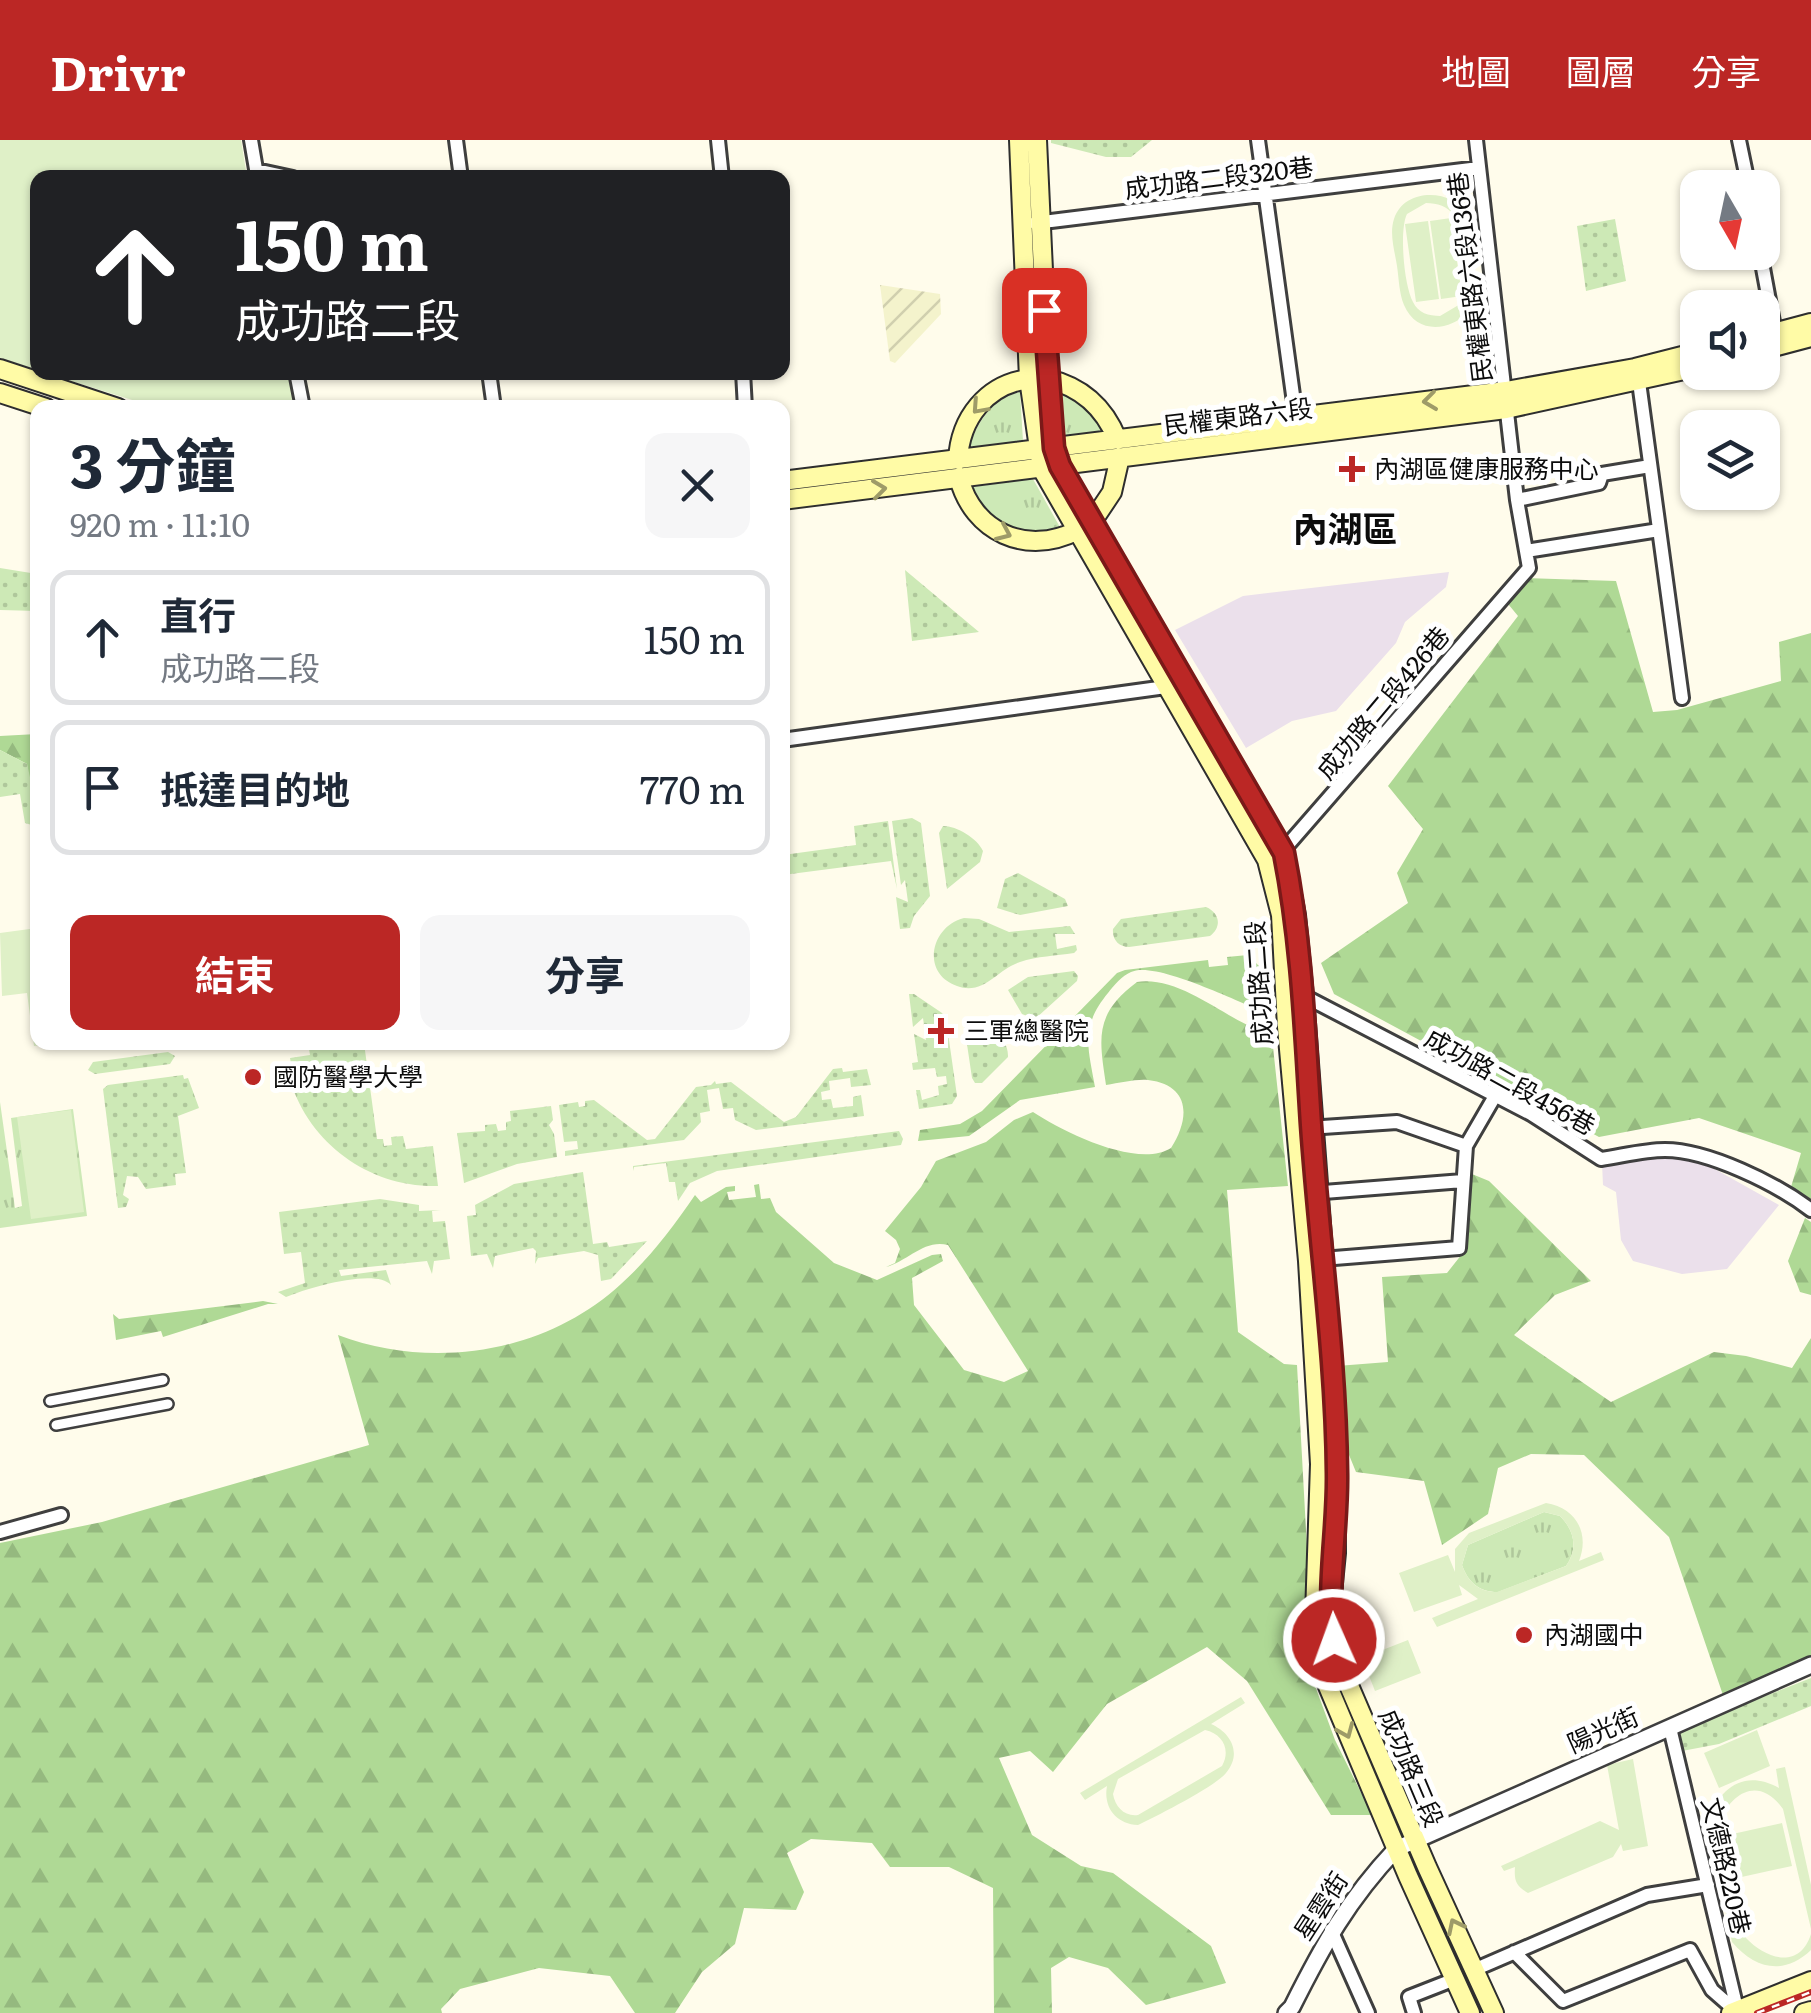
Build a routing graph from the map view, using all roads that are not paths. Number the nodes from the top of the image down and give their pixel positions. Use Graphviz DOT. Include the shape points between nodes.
graph roads {
  1 [pos="251,140"];
  2 [pos="456,140"];
  3 [pos="718,140"];
  4 [pos="1019,140"];
  5 [pos="1037,140"];
  6 [pos="1258,140"];
  7 [pos="1476,140"];
  8 [pos="1739,140"];
  9 [pos="1479,168"];
  10 [pos="255,170"];
  11 [pos="460,170"];
  12 [pos="721,170"];
  13 [pos="1745,170"];
  14 [pos="1266,194"];
  15 [pos="1031,223"];
  16 [pos="1811,323"];
  17 [pos="1780,337"];
  18 [pos="1811,338"];
  19 [pos="1780,341"];
  20 [pos="1680,357"];
  21 [pos="1680,372"];
  22 [pos="1038,379"];
  23 [pos="1,380"];
  24 [pos="1638,382"];
  25 [pos="33,400"];
  26 [pos="85,400"];
  27 [pos="1506,400"];
  28 [pos="1296,417"];
  29 [pos="1119,448"];
  30 [pos="1048,458"];
  31 [pos="1650,466"];
  32 [pos="958,469"];
  33 [pos="790,480"];
  34 [pos="790,499"];
  35 [pos="1517,500"];
  36 [pos="1084,527"];
  37 [pos="1659,530"];
  38 [pos="1526,551"];
  39 [pos="1529,568"];
  40 [pos="1177,684"];
  41 [pos="1682,698"];
  42 [pos="790,739"];
  43 [pos="1276,857"];
  44 [pos="1304,996"];
  45 [pos="1495,1096"];
  46 [pos="1303,1128"];
  47 [pos="1466,1146"];
  48 [pos="1463,1181"];
  49 [pos="1310,1193"];
  50 [pos="1811,1210"];
  51 [pos="1322,1258"];
  52 [pos="163,1380"];
  53 [pos="50,1400"];
  54 [pos="168,1404"];
  55 [pos="1335,1412"];
  56 [pos="56,1424"];
  57 [pos="1320,1464"];
  58 [pos="61,1515"];
  59 [pos="0,1532"];
  60 [pos="1811,1665"];
  61 [pos="1670,1728"];
  62 [pos="1414,1840"];
  63 [pos="1396,1849"];
  64 [pos="1708,1885"];
  65 [pos="1332,1930"];
  66 [pos="1514,1952"];
  67 [pos="1476,1969"];
  68 [pos="1455,1979"];
  69 [pos="1811,1982"];
  70 [pos="1735,2012"];
  71 [pos="1286,2013"];
  72 [pos="1368,2013"];
  73 [pos="1414,2013"];
  74 [pos="1470,2013"];
  75 [pos="1494,2013"];
  1 -- 10 [label="street"];
  2 -- 11 [label="street"];
  3 -- 12 [label="street"];
  4 -- 15 [label="main road, 成功路二段"];
  5 -- 15 [label="main road, 成功路二段"];
  6 -- 14 [label="street"];
  7 -- 9 [label="street, 民權東路六段136巷"];
  8 -- 13 [label="street"];
  9 -- 14 [label="street, 成功路二段320巷"];
  9 -- 27 [label="street, 民權東路六段136巷"];
  14 -- 15 [label="street, 成功路二段320巷"];
  14 -- 28 [label="street"];
  15 -- 22 [label="main road, 成功路二段"];
  16 -- 17 [label="main road"];
  18 -- 19 [label="main road"];
  20 -- 27 [label="main road, 民權東路六段"];
  21 -- 24 [label="main road, 民權東路六段"];
  22 -- 29 [label="main road" via="1086,395 1105,414"];
  22 -- 30 [label="main road, 成功路二段"];
  22 -- 32 [label="main road, one-way" via="1002,386 979,404 963,430"];
  23 -- 25 [label="main road"];
  23 -- 26 [label="main road"];
  24 -- 27 [label="main road, 民權東路六段"];
  24 -- 31 [label="street"];
  27 -- 28 [label="main road, 民權東路六段, one-way"];
  27 -- 29 [label="main road, 民權東路六段"];
  27 -- 35 [label="street, 民權東路六段136巷"];
  28 -- 29 [label="main road, 民權東路六段"];
  29 -- 30 [label="main road, 民權東路六段"];
  29 -- 36 [label="main road" via="1112,492"];
  30 -- 32 [label="main road, 民權東路六段"];
  30 -- 36 [label="main road, 成功路二段"];
  31 -- 35 [label="street"];
  31 -- 37 [label="street"];
  32 -- 33 [label="main road, 民權東路六段"];
  34 -- 32 [label="main road, 民權東路六段, one-way"];
  32 -- 36 [label="main road, one-way" via="972,510 998,533 1043,542"];
  35 -- 38 [label="street, 民權東路六段136巷"];
  36 -- 40 [label="main road, 成功路二段"];
  37 -- 38 [label="street"];
  37 -- 41 [label="street"];
  38 -- 39 [label="street, 民權東路六段136巷"];
  39 -- 43 [label="street, 成功路二段426巷"];
  40 -- 42 [label="street"];
  40 -- 43 [label="main road, 成功路二段"];
  43 -- 44 [label="main road, 成功路二段" via="1296,915"];
  43 -- 46 [label="main road, 成功路二段"];
  44 -- 45 [label="street, 成功路二段456巷"];
  44 -- 46 [label="main road, 成功路二段"];
  45 -- 47 [label="street"];
  45 -- 50 [label="street, 成功路二段456巷" via="1601,1159 1664,1150 1698,1154"];
  46 -- 47 [label="street" via="1397,1122"];
  46 -- 49 [label="main road, 成功路二段"];
  47 -- 48 [label="street"];
  48 -- 49 [label="street"];
  48 -- 51 [label="street" via="1459,1248"];
  49 -- 51 [label="main road, 成功路二段"];
  49 -- 57 [label="main road, 成功路二段"];
  51 -- 55 [label="main road, 成功路二段"];
  52 -- 53 [label="street"];
  54 -- 56 [label="street"];
  55 -- 62 [label="main road, 成功路三段" via="1330,1614 1336,1653"];
  57 -- 63 [label="main road, 成功路三段, one-way" via="1314,1644"];
  58 -- 59 [label="street"];
  60 -- 61 [label="street, 陽光街"];
  61 -- 62 [label="street, 陽光街"];
  61 -- 64 [label="street, 文德路220巷"];
  62 -- 63 [label="street, 星雲街"];
  67 -- 62 [label="main road, 成功路三段, one-way"];
  63 -- 65 [label="street, 星雲街"];
  63 -- 68 [label="main road, 成功路三段"];
  64 -- 66 [label="street" via="1648,1894"];
  64 -- 70 [label="street, 文德路220巷"];
  65 -- 71 [label="street, 星雲街"];
  65 -- 72 [label="street"];
  66 -- 67 [label="street"];
  66 -- 70 [label="street" via="1563,2001 1690,1950 1712,1990"];
  67 -- 75 [label="main road, 成功路三段"];
  68 -- 73 [label="street" via="1409,1997"];
  68 -- 74 [label="main road, 成功路三段"];
  69 -- 70 [label="main road"];
}
